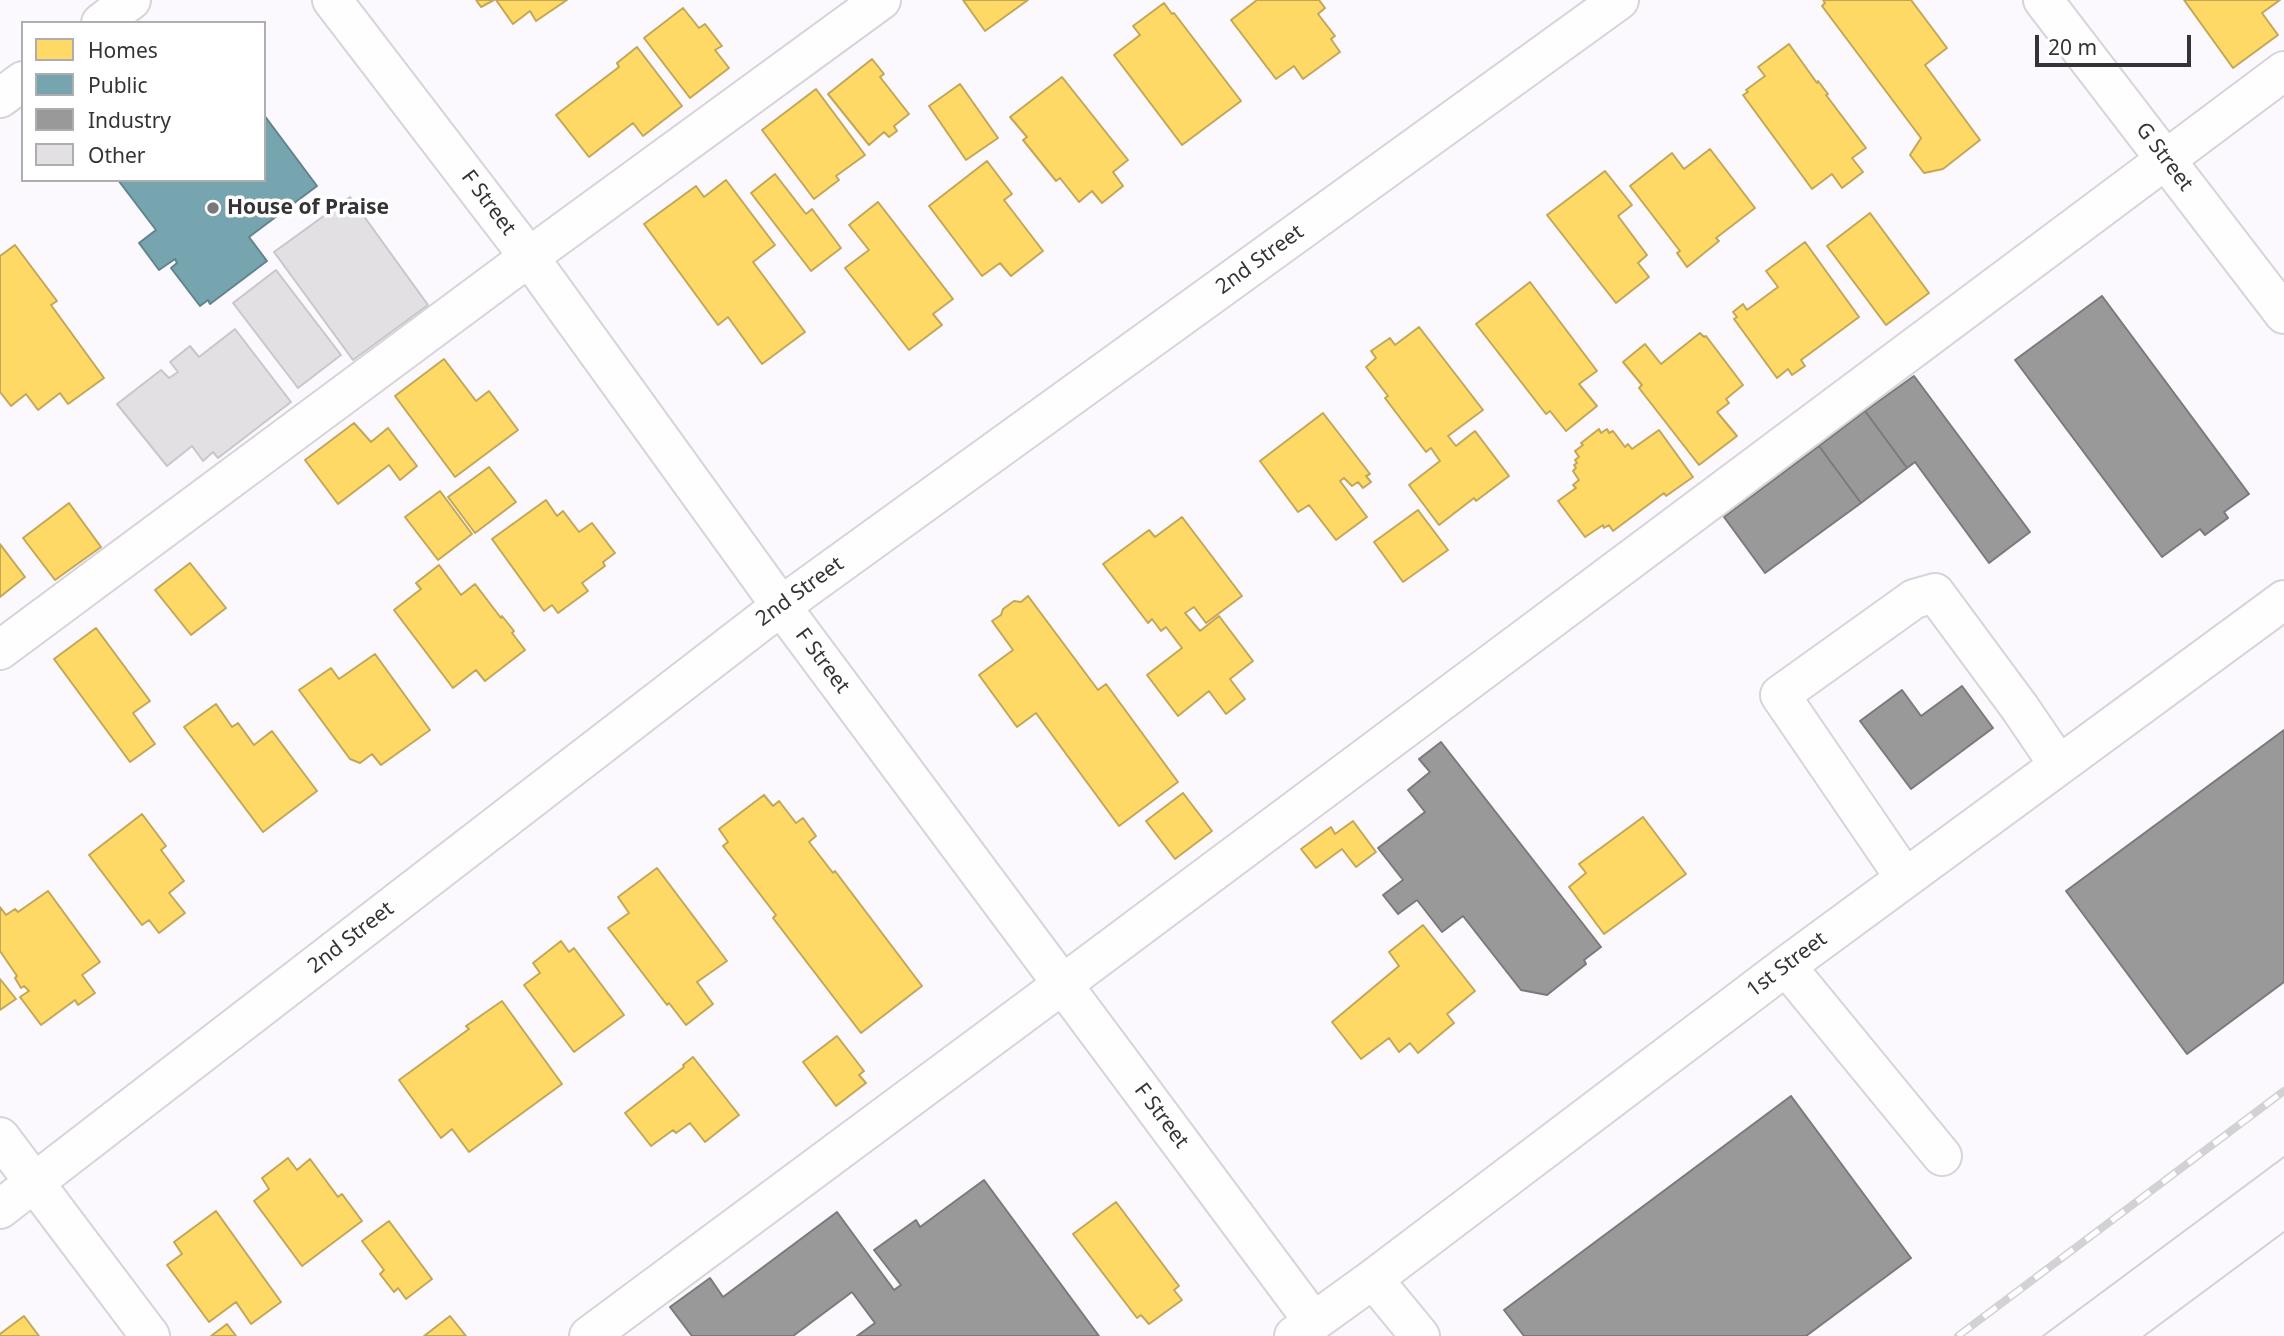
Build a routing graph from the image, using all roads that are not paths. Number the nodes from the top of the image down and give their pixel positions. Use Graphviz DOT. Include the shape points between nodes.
graph roads {
  1 [pos="131,0"];
  2 [pos="332,0"];
  3 [pos="881,0"];
  4 [pos="1619,0"];
  5 [pos="2043,0"];
  6 [pos="104,21"];
  7 [pos="2284,71"];
  8 [pos="21,82"];
  9 [pos="0,98"];
  10 [pos="2166,159"];
  11 [pos="529,257"];
  12 [pos="2284,314"];
  13 [pos="2284,600"];
  14 [pos="781,606"];
  15 [pos="0,650"];
  16 [pos="2058,764"];
  17 [pos="1905,878"];
  18 [pos="1786,965"];
  19 [pos="1063,984"];
  20 [pos="0,1137"];
  21 [pos="1942,1156"];
  22 [pos="34,1182"];
  23 [pos="0,1209"];
  24 [pos="1373,1279"];
  25 [pos="1304,1329"];
  26 [pos="150,1336"];
  27 [pos="589,1336"];
  28 [pos="1420,1336"];
  1 -- 6 [label="street"];
  2 -- 11 [label="street, F Street"];
  3 -- 11 [label="street"];
  4 -- 14 [label="street, 2nd Street"];
  5 -- 10 [label="street, G Street"];
  7 -- 10 [label="street"];
  8 -- 9 [label="street"];
  10 -- 12 [label="street, G Street"];
  10 -- 19 [label="street"];
  11 -- 14 [label="street, F Street"];
  11 -- 15 [label="street"];
  13 -- 16 [label="street, 1st Street"];
  14 -- 19 [label="street, F Street"];
  14 -- 22 [label="street, 2nd Street"];
  16 -- 17 [label="street, 1st Street"];
  16 -- 17 [label="street" via="1935,593 1914,600 1780,695"];
  17 -- 18 [label="street, 1st Street"];
  18 -- 21 [label="street"];
  18 -- 24 [label="street, 1st Street"];
  19 -- 25 [label="street, F Street"];
  19 -- 27 [label="street"];
  20 -- 22 [label="street"];
  22 -- 23 [label="street, 2nd Street"];
  22 -- 26 [label="street"];
  24 -- 25 [label="street, 1st Street"];
  24 -- 28 [label="street"];
}
